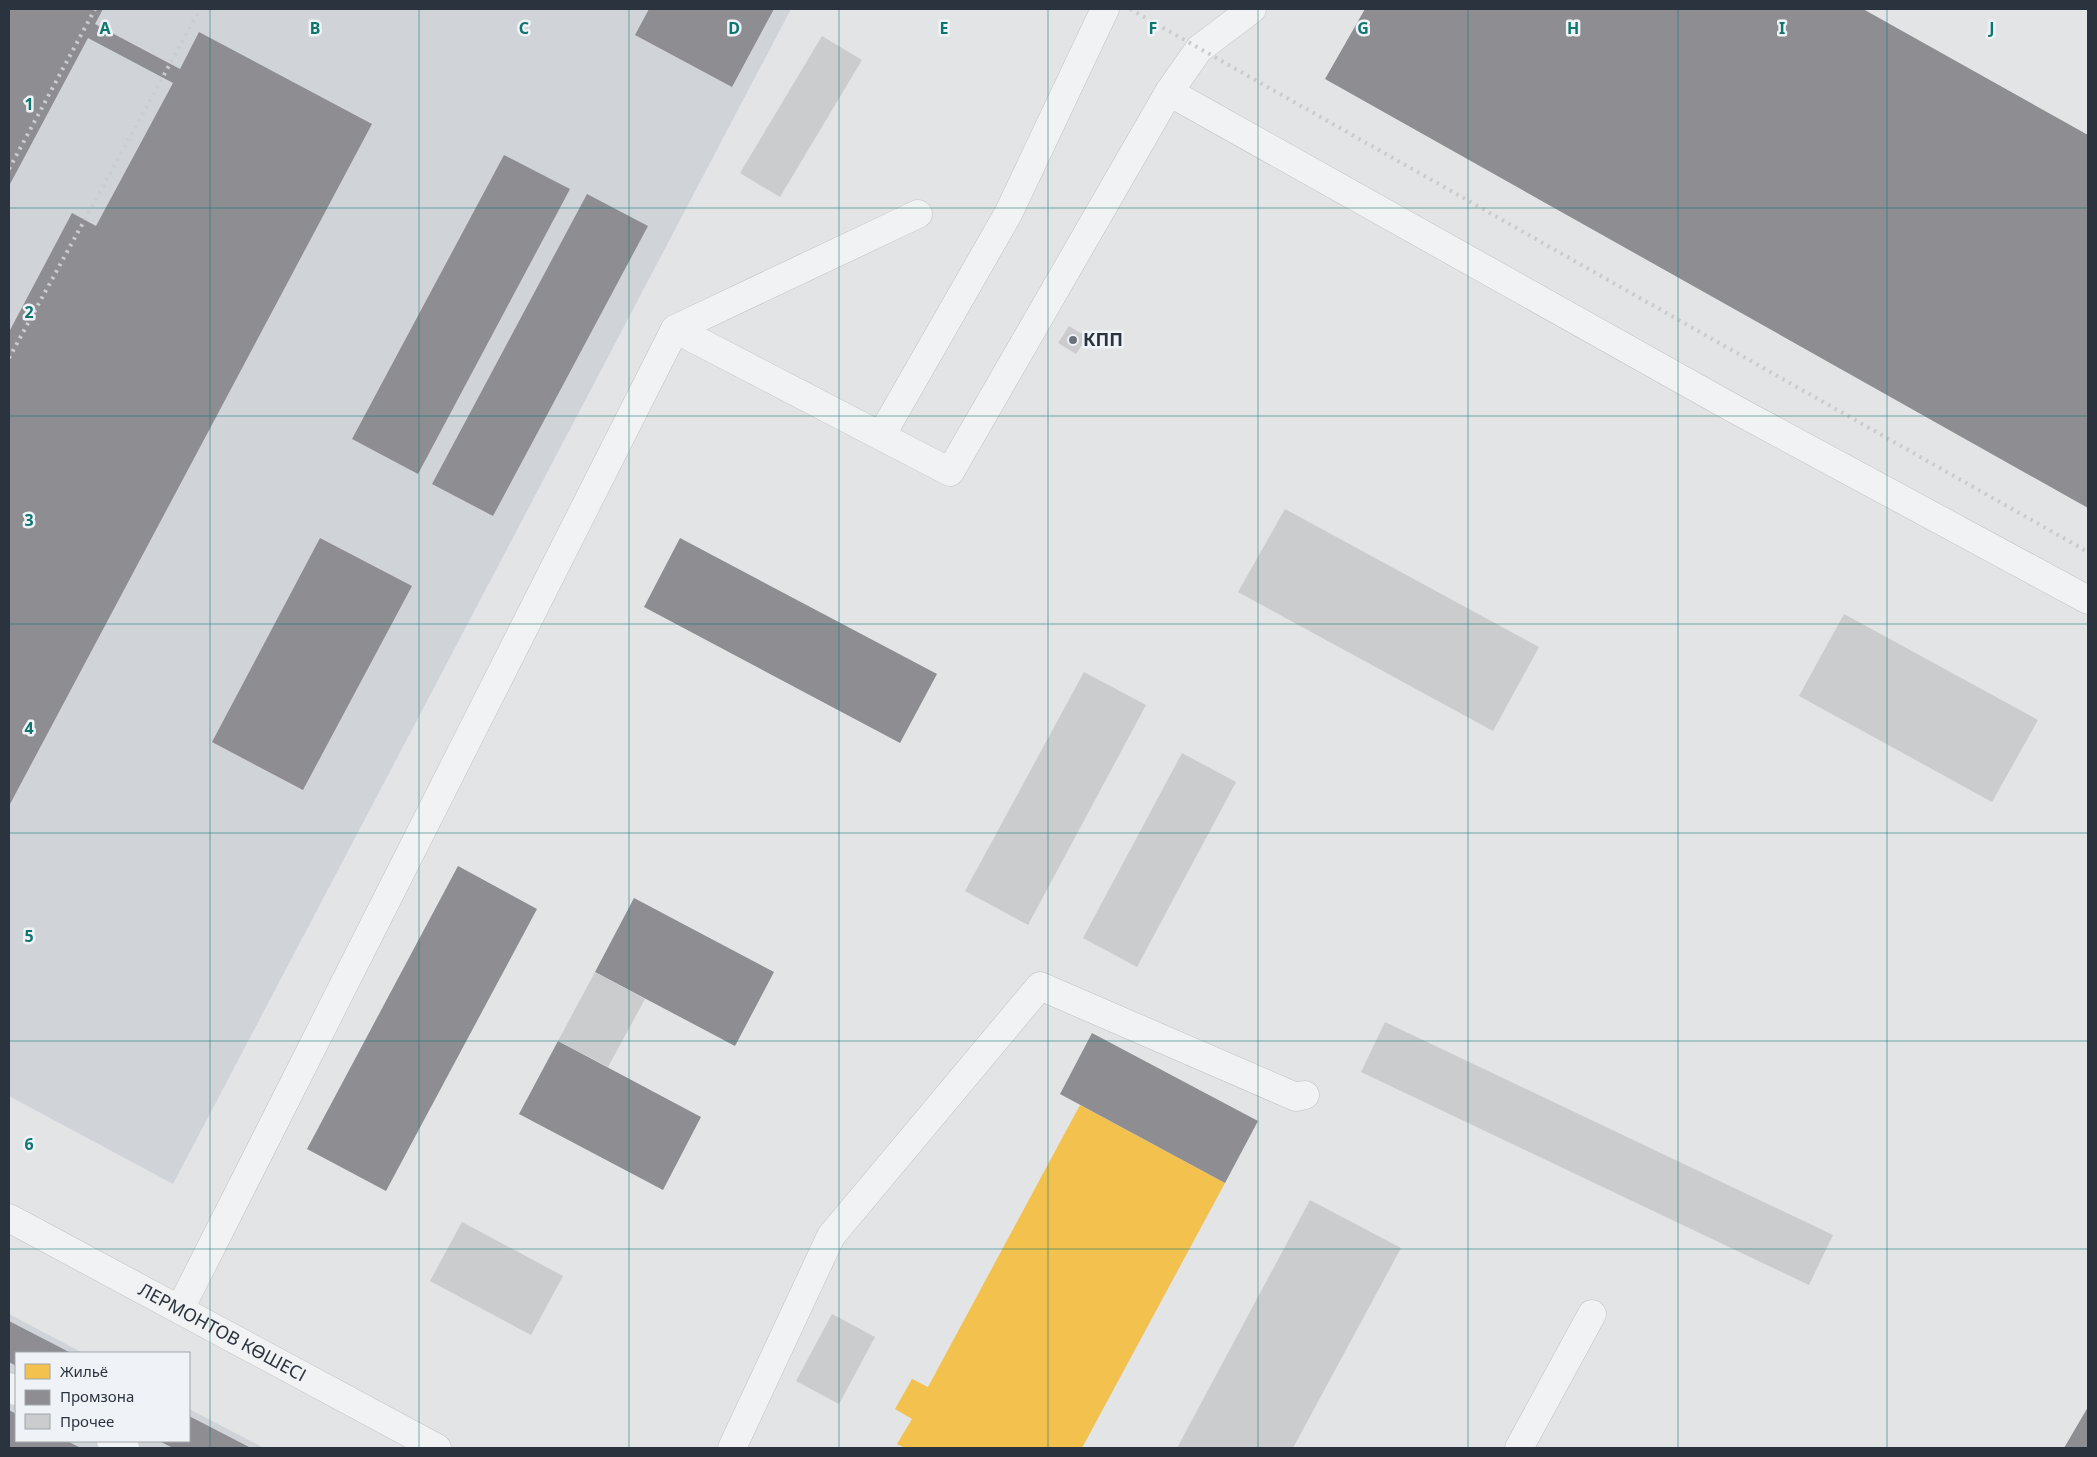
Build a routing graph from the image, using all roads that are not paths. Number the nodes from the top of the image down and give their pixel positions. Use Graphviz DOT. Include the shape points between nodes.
graph roads {
  1 [pos="1105,9"];
  2 [pos="1252,9"];
  3 [pos="1169,92"];
  4 [pos="918,214"];
  5 [pos="676,329"];
  6 [pos="881,436"];
  7 [pos="2088,600"];
  8 [pos="1305,1096"];
  9 [pos="9,1218"];
  10 [pos="180,1309"];
  11 [pos="1592,1314"];
  12 [pos="399,1439"];
  13 [pos="113,1442"];
  14 [pos="125,1448"];
  15 [pos="437,1448"];
  16 [pos="732,1448"];
  17 [pos="1519,1448"];
  1 -- 6 [label="street" via="1008,214"];
  2 -- 3 [label="street" via="1199,49"];
  3 -- 6 [label="street" via="950,472"];
  3 -- 7 [label="street" via="1729,406"];
  4 -- 5 [label="street"];
  5 -- 6 [label="street"];
  5 -- 10 [label="street"];
  8 -- 16 [label="street" via="1296,1097 1040,986 831,1236"];
  9 -- 10 [label="street, ЛЕРМОНТОВ КӨШЕСІ"];
  10 -- 12 [label="street, ЛЕРМОНТОВ КӨШЕСІ"];
  11 -- 17 [label="street"];
  12 -- 15 [label="street, ЛЕРМОНТОВ КӨШЕСІ"];
  13 -- 14 [label="street"];
}
